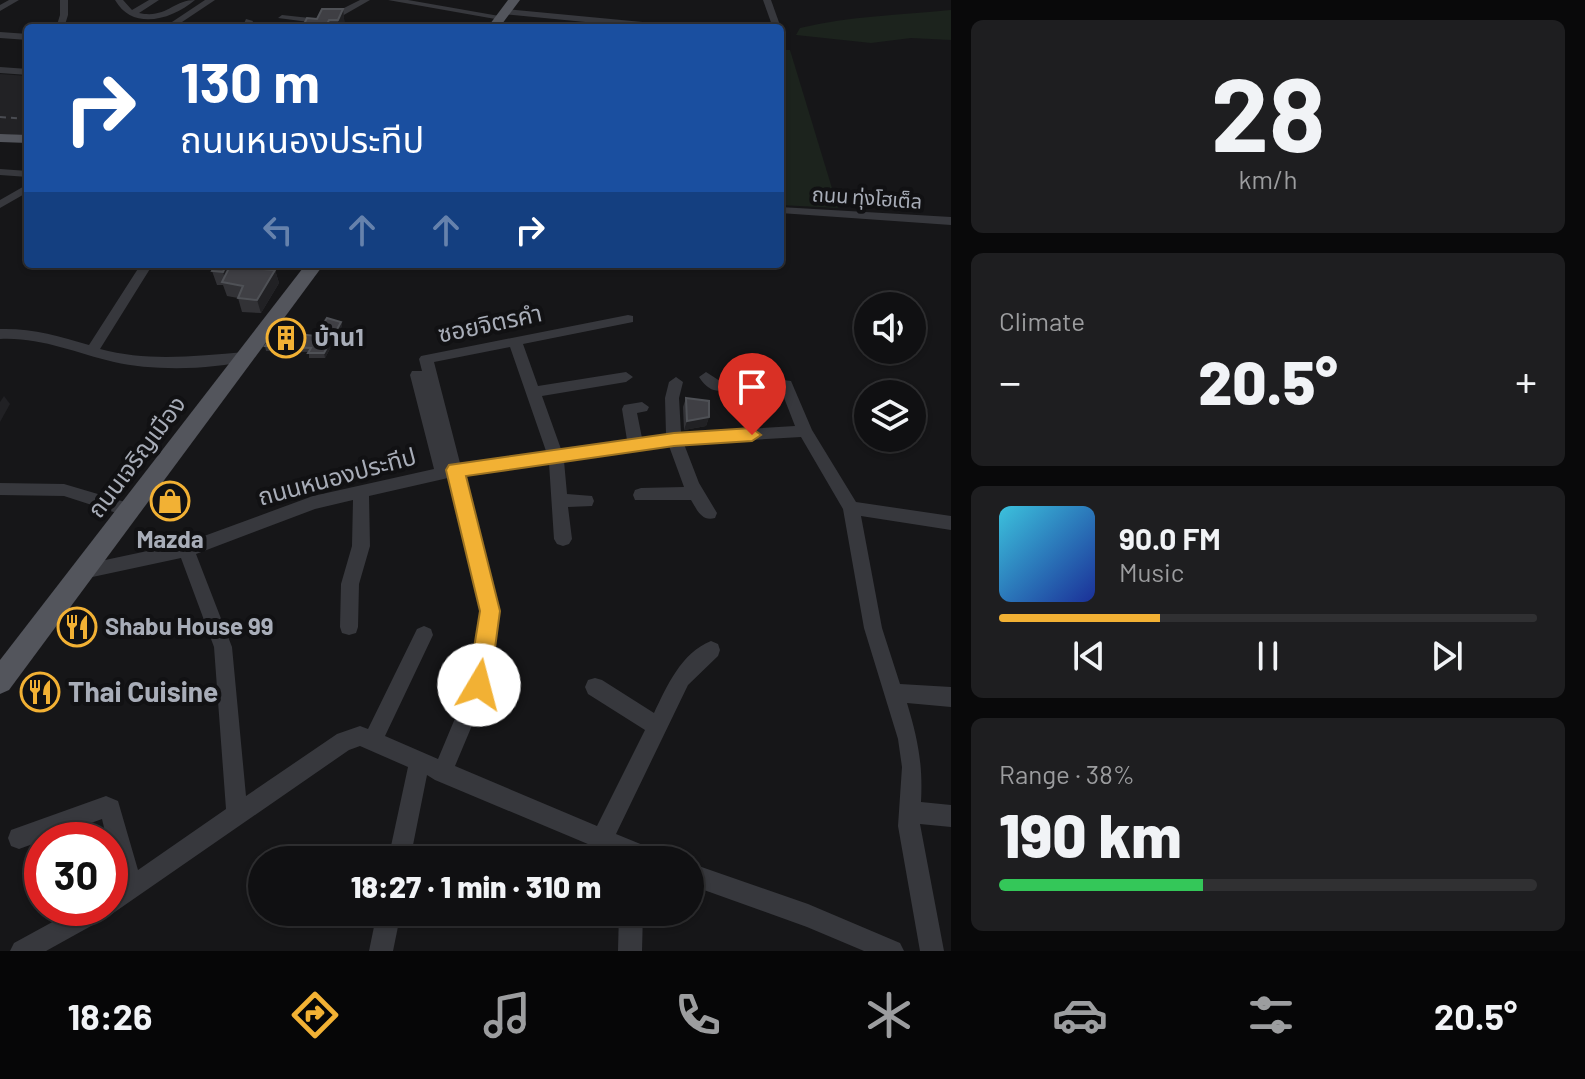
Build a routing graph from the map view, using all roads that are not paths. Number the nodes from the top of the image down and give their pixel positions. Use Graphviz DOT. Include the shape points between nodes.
graph roads {
  1 [pos="15,0"];
  2 [pos="64,0"];
  3 [pos="119,0"];
  4 [pos="155,0"];
  5 [pos="191,0"];
  6 [pos="211,0"];
  7 [pos="366,0"];
  8 [pos="392,0"];
  9 [pos="514,0"];
  10 [pos="767,0"];
  11 [pos="0,9"];
  12 [pos="131,14"];
  13 [pos="503,15"];
  14 [pos="282,18"];
  15 [pos="344,21"];
  16 [pos="19,22"];
  17 [pos="61,24"];
  18 [pos="173,24"];
  19 [pos="330,24"];
  20 [pos="496,24"];
  21 [pos="621,24"];
  22 [pos="776,24"];
  23 [pos="4,35"];
  24 [pos="24,37"];
  25 [pos="0,70"];
  26 [pos="24,72"];
  27 [pos="0,138"];
  28 [pos="24,139"];
  29 [pos="0,172"];
  30 [pos="24,174"];
  31 [pos="24,190"];
  32 [pos="0,205"];
  33 [pos="784,210"];
  34 [pos="951,221"];
  35 [pos="144,268"];
  36 [pos="312,268"];
  37 [pos="628,319"];
  38 [pos="0,334"];
  39 [pos="515,341"];
  40 [pos="92,351"];
  41 [pos="245,357"];
  42 [pos="417,375"];
  43 [pos="626,377"];
  44 [pos="706,377"];
  45 [pos="676,382"];
  46 [pos="535,392"];
  47 [pos="642,407"];
  48 [pos="805,431"];
  49 [pos="674,439"];
  50 [pos="636,444"];
  51 [pos="556,458"];
  52 [pos="449,471"];
  53 [pos="0,489"];
  54 [pos="361,492"];
  55 [pos="693,493"];
  56 [pos="641,495"];
  57 [pos="560,500"];
  58 [pos="586,501"];
  59 [pos="851,508"];
  60 [pos="129,510"];
  61 [pos="709,513"];
  62 [pos="951,523"];
  63 [pos="563,539"];
  64 [pos="186,550"];
  65 [pos="83,571"];
  66 [pos="349,627"];
  67 [pos="424,635"];
  68 [pos="711,650"];
  69 [pos="0,681"];
  70 [pos="595,687"];
  71 [pos="893,693"];
  72 [pos="951,697"];
  73 [pos="658,727"];
  74 [pos="372,742"];
  75 [pos="419,763"];
  76 [pos="442,773"];
  77 [pos="909,812"];
  78 [pos="237,813"];
  79 [pos="951,816"];
  80 [pos="19,838"];
  81 [pos="602,839"];
  82 [pos="402,846"];
  83 [pos="616,846"];
  84 [pos="704,879"];
  85 [pos="131,887"];
  86 [pos="128,889"];
  87 [pos="68,926"];
  88 [pos="386,926"];
  89 [pos="631,926"];
  90 [pos="882,947"];
  91 [pos="22,951"];
  92 [pos="381,951"];
  93 [pos="630,951"];
  94 [pos="932,951"];
  1 -- 11 [label="street"];
  2 -- 17 [label="street"];
  3 -- 12 [label="street"];
  4 -- 12 [label="street"];
  5 -- 12 [label="street" via="163,16"];
  6 -- 18 [label="street"];
  7 -- 19 [label="street"];
  8 -- 13 [label="street"];
  9 -- 13 [label="main road"];
  10 -- 22 [label="street"];
  13 -- 20 [label="main road"];
  13 -- 21 [label="street"];
  14 -- 19 [label="street"];
  15 -- 19 [label="street"];
  16 -- 23 [label="street"];
  23 -- 24 [label="street"];
  25 -- 26 [label="street"];
  27 -- 28 [label="main road"];
  29 -- 30 [label="street"];
  31 -- 32 [label="street"];
  33 -- 34 [label="street, ถนน ทุ่งโฮเต็ล"];
  35 -- 40 [label="street"];
  36 -- 41 [label="main road, ถนนเจริญเมือง"];
  37 -- 39 [label="street, ซอยจิตรคำ"];
  38 -- 40 [label="street" via="33,333"];
  39 -- 46 [label="street"];
  39 -- 52 [label="street, ซอยจิตรคำ" via="426,359"];
  40 -- 41 [label="street" via="159,363"];
  41 -- 60 [label="main road, ถนนเจริญเมือง"];
  42 -- 52 [label="street"];
  43 -- 46 [label="street"];
  44 -- 48 [label="street" via="721,387 741,380 784,384"];
  45 -- 49 [label="street"];
  46 -- 51 [label="street"];
  47 -- 50 [label="street" via="629,409"];
  48 -- 49 [label="street, ถนนหนองประทีป"];
  48 -- 59 [label="street"];
  49 -- 50 [label="street, ถนนหนองประทีป"];
  49 -- 55 [label="street"];
  50 -- 51 [label="street, ถนนหนองประทีป"];
  51 -- 52 [label="street, ถนนหนองประทีป"];
  51 -- 57 [label="street"];
  52 -- 54 [label="street, ถนนหนองประทีป"];
  52 -- 76 [label="street" via="490,611 479,685"];
  53 -- 60 [label="street" via="64,490"];
  54 -- 64 [label="street, ถนนหนองประทีป" via="313,503"];
  54 -- 66 [label="street" via="361,546 350,584"];
  55 -- 56 [label="street"];
  55 -- 61 [label="street"];
  57 -- 58 [label="street"];
  57 -- 63 [label="street"];
  59 -- 62 [label="street"];
  59 -- 71 [label="street" via="873,628"];
  60 -- 65 [label="main road, ถนนเจริญเมือง"];
  64 -- 65 [label="street, ถนนหนองประทีป"];
  64 -- 78 [label="street" via="223,647"];
  65 -- 69 [label="main road, ถนนเจริญเมือง"];
  67 -- 74 [label="street"];
  68 -- 73 [label="street" via="681,678"];
  70 -- 73 [label="street"];
  71 -- 72 [label="street"];
  71 -- 77 [label="street" via="912,767"];
  73 -- 81 [label="street"];
  74 -- 75 [label="street"];
  74 -- 78 [label="street" via="360,736 344,741"];
  75 -- 76 [label="street"];
  75 -- 82 [label="street"];
  76 -- 81 [label="street"];
  77 -- 79 [label="street"];
  77 -- 94 [label="street"];
  78 -- 85 [label="street"];
  80 -- 85 [label="street" via="106,807"];
  81 -- 83 [label="street"];
  84 -- 90 [label="street"];
  85 -- 86 [label="street"];
  87 -- 91 [label="street"];
  88 -- 92 [label="street"];
  89 -- 93 [label="street"];
}
